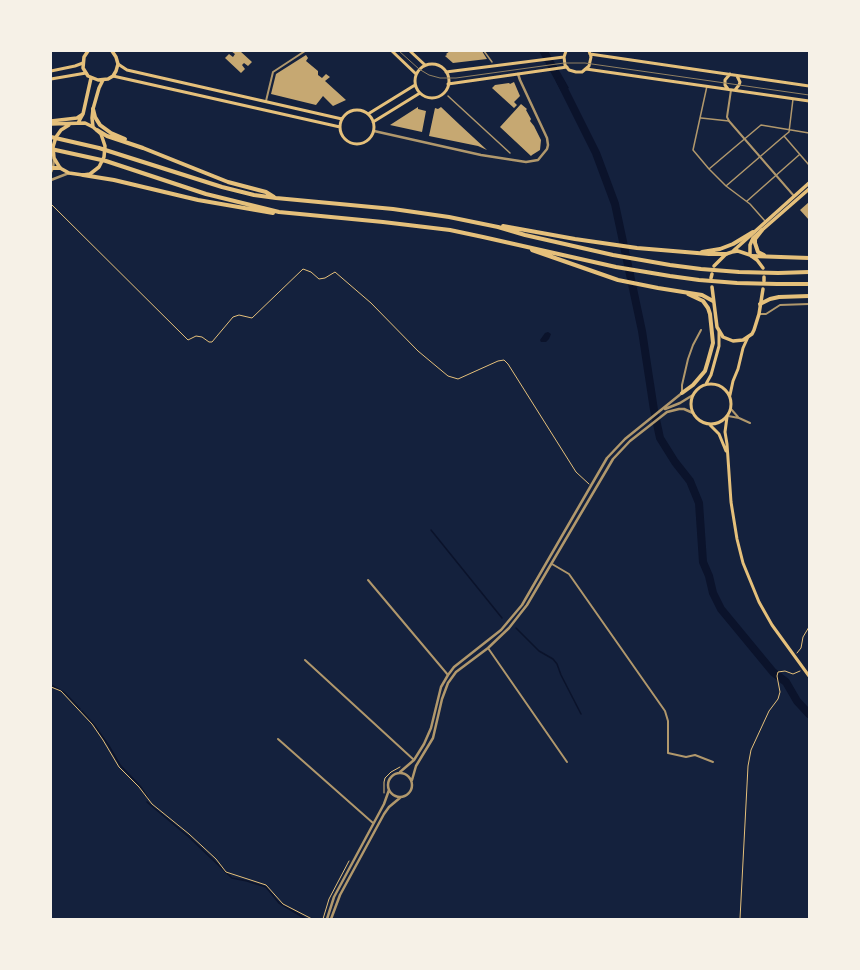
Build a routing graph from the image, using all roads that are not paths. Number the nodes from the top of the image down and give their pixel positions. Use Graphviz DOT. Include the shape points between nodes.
graph roads {
  1 [pos="88,51"];
  2 [pos="112,51"];
  3 [pos="305,51"];
  4 [pos="392,51"];
  5 [pos="410,51"];
  6 [pos="484,51"];
  7 [pos="566,51"];
  8 [pos="589,53"];
  9 [pos="564,57"];
  10 [pos="492,62"];
  11 [pos="83,63"];
  12 [pos="118,64"];
  13 [pos="425,65"];
  14 [pos="567,67"];
  15 [pos="586,69"];
  16 [pos="51,71"];
  17 [pos="446,72"];
  18 [pos="86,73"];
  19 [pos="416,74"];
  20 [pos="518,74"];
  21 [pos="730,74"];
  22 [pos="112,76"];
  23 [pos="737,76"];
  24 [pos="91,78"];
  25 [pos="51,79"];
  26 [pos="103,80"];
  27 [pos="448,84"];
  28 [pos="415,85"];
  29 [pos="707,86"];
  30 [pos="809,86"];
  31 [pos="731,90"];
  32 [pos="420,93"];
  33 [pos="448,96"];
  34 [pos="794,99"];
  35 [pos="809,101"];
  36 [pos="266,102"];
  37 [pos="93,109"];
  38 [pos="84,114"];
  39 [pos="368,114"];
  40 [pos="700,118"];
  41 [pos="342,119"];
  42 [pos="51,121"];
  43 [pos="729,121"];
  44 [pos="373,122"];
  45 [pos="78,123"];
  46 [pos="51,124"];
  47 [pos="69,125"];
  48 [pos="93,127"];
  49 [pos="340,127"];
  50 [pos="97,130"];
  51 [pos="789,130"];
  52 [pos="374,131"];
  53 [pos="809,133"];
  54 [pos="784,136"];
  55 [pos="51,137"];
  56 [pos="745,139"];
  57 [pos="130,143"];
  58 [pos="51,149"];
  59 [pos="510,153"];
  60 [pos="800,154"];
  61 [pos="760,157"];
  62 [pos="54,158"];
  63 [pos="809,165"];
  64 [pos="60,168"];
  65 [pos="709,169"];
  66 [pos="52,170"];
  67 [pos="69,174"];
  68 [pos="83,175"];
  69 [pos="776,175"];
  70 [pos="51,180"];
  71 [pos="809,183"];
  72 [pos="726,186"];
  73 [pos="809,189"];
  74 [pos="794,196"];
  75 [pos="276,198"];
  76 [pos="747,201"];
  77 [pos="279,212"];
  78 [pos="766,221"];
  79 [pos="498,227"];
  80 [pos="762,230"];
  81 [pos="753,232"];
  82 [pos="524,247"];
  83 [pos="732,252"];
  84 [pos="690,253"];
  85 [pos="726,254"];
  86 [pos="751,255"];
  87 [pos="768,257"];
  88 [pos="809,258"];
  89 [pos="714,266"];
  90 [pos="763,268"];
  91 [pos="809,272"];
  92 [pos="809,284"];
  93 [pos="712,287"];
  94 [pos="763,289"];
  95 [pos="686,293"];
  96 [pos="809,296"];
  97 [pos="713,301"];
  98 [pos="760,304"];
  99 [pos="809,304"];
  100 [pos="759,314"];
  101 [pos="701,330"];
  102 [pos="719,332"];
  103 [pos="748,337"];
  104 [pos="705,385"];
  105 [pos="682,393"];
  106 [pos="693,395"];
  107 [pos="730,397"];
  108 [pos="731,409"];
  109 [pos="661,411"];
  110 [pos="693,413"];
  111 [pos="728,416"];
  112 [pos="739,418"];
  113 [pos="750,423"];
  114 [pos="710,424"];
  115 [pos="727,453"];
  116 [pos="552,564"];
  117 [pos="368,580"];
  118 [pos="488,648"];
  119 [pos="305,660"];
  120 [pos="448,675"];
  121 [pos="809,676"];
  122 [pos="278,739"];
  123 [pos="414,760"];
  124 [pos="566,762"];
  125 [pos="713,762"];
  126 [pos="400,772"];
  127 [pos="412,780"];
  128 [pos="389,790"];
  129 [pos="401,797"];
  130 [pos="373,823"];
  131 [pos="326,919"];
  132 [pos="331,919"];
  1 -- 11 [label="main road"];
  2 -- 12 [label="main road"];
  3 -- 36 [label="street" via="273,72"];
  4 -- 19 [label="main road"];
  5 -- 13 [label="main road"];
  6 -- 10 [label="street"];
  7 -- 9 [label="main road"];
  8 -- 15 [label="main road" via="590,63"];
  8 -- 21 [label="main road"];
  9 -- 14 [label="main road"];
  9 -- 17 [label="main road"];
  11 -- 16 [label="main road"];
  11 -- 18 [label="main road"];
  12 -- 22 [label="main road"];
  12 -- 36 [label="main road" via="127,70"];
  13 -- 17 [label="main road" via="437,64"];
  13 -- 19 [label="main road"];
  14 -- 15 [label="main road" via="576,72"];
  14 -- 20 [label="main road"];
  15 -- 29 [label="main road"];
  17 -- 27 [label="main road"];
  18 -- 24 [label="main road"];
  18 -- 25 [label="main road"];
  19 -- 28 [label="main road"];
  20 -- 27 [label="main road"];
  20 -- 52 [label="street" via="547,138 547,149 538,160 526,162 481,155"];
  21 -- 23 [label="main road"];
  21 -- 31 [label="main road" via="724,85"];
  22 -- 26 [label="main road"];
  22 -- 49 [label="main road"];
  23 -- 30 [label="main road"];
  23 -- 31 [label="main road" via="740,85"];
  24 -- 26 [label="main road"];
  24 -- 38 [label="main road"];
  26 -- 37 [label="main road"];
  27 -- 32 [label="main road" via="444,92 438,96 428,97"];
  28 -- 32 [label="main road"];
  28 -- 39 [label="main road"];
  29 -- 31 [label="main road"];
  29 -- 40 [label="street"];
  31 -- 34 [label="main road"];
  31 -- 43 [label="street" via="727,117"];
  32 -- 44 [label="main road"];
  33 -- 59 [label="street"];
  34 -- 35 [label="main road"];
  34 -- 51 [label="street"];
  36 -- 41 [label="main road"];
  37 -- 48 [label="main road"];
  37 -- 57 [label="highway" via="100,125"];
  38 -- 42 [label="main road" via="77,118"];
  38 -- 45 [label="main road"];
  39 -- 41 [label="main road" via="353,110"];
  39 -- 44 [label="main road"];
  40 -- 43 [label="street"];
  40 -- 65 [label="street" via="693,150"];
  41 -- 49 [label="main road"];
  43 -- 56 [label="street"];
  44 -- 52 [label="main road"];
  45 -- 47 [label="main road"];
  45 -- 48 [label="main road"];
  46 -- 47 [label="main road"];
  47 -- 62 [label="main road" via="56,137 53,147"];
  48 -- 50 [label="main road"];
  49 -- 52 [label="main road" via="346,140 355,144 367,141"];
  50 -- 57 [label="highway"];
  50 -- 68 [label="main road" via="106,146 104,157 94,171"];
  51 -- 53 [label="street"];
  51 -- 54 [label="street"];
  51 -- 56 [label="street" via="761,125"];
  54 -- 60 [label="street"];
  54 -- 61 [label="street"];
  55 -- 75 [label="highway" via="86,144 222,187"];
  56 -- 61 [label="street"];
  56 -- 65 [label="street"];
  57 -- 75 [label="highway" via="228,182 266,192"];
  58 -- 77 [label="highway" via="81,155 206,194"];
  60 -- 63 [label="street"];
  60 -- 69 [label="street"];
  61 -- 69 [label="street"];
  61 -- 72 [label="street"];
  62 -- 64 [label="main road"];
  62 -- 66 [label="street"];
  64 -- 66 [label="highway"];
  64 -- 67 [label="main road"];
  65 -- 72 [label="street"];
  67 -- 68 [label="main road"];
  67 -- 70 [label="street"];
  68 -- 77 [label="highway" via="198,200 270,213"];
  69 -- 74 [label="street"];
  69 -- 76 [label="street"];
  71 -- 74 [label="main road"];
  72 -- 76 [label="street"];
  73 -- 80 [label="main road"];
  74 -- 78 [label="main road"];
  75 -- 79 [label="highway" via="424,212"];
  76 -- 78 [label="street"];
  77 -- 82 [label="highway" via="416,225"];
  78 -- 81 [label="main road"];
  79 -- 84 [label="highway" via="506,226 611,245"];
  79 -- 91 [label="highway" via="640,261 700,269"];
  80 -- 86 [label="main road" via="750,242"];
  80 -- 87 [label="highway" via="755,246 758,252"];
  81 -- 83 [label="main road"];
  81 -- 84 [label="highway" via="720,249"];
  82 -- 92 [label="highway" via="642,272 699,280"];
  82 -- 95 [label="highway" via="618,280"];
  83 -- 85 [label="main road"];
  83 -- 86 [label="main road" via="745,252"];
  84 -- 85 [label="highway"];
  85 -- 89 [label="main road"];
  86 -- 87 [label="highway"];
  86 -- 90 [label="main road"];
  87 -- 88 [label="highway"];
  93 -- 97 [label="main road"];
  94 -- 98 [label="main road"];
  95 -- 97 [label="highway" via="706,296"];
  95 -- 105 [label="highway" via="703,301 708,308 713,343 704,371 693,385"];
  96 -- 98 [label="highway" via="779,297"];
  97 -- 102 [label="main road"];
  98 -- 100 [label="main road"];
  99 -- 100 [label="street" via="780,305 766,314"];
  100 -- 103 [label="main road" via="754,330"];
  101 -- 105 [label="street" via="688,359"];
  102 -- 103 [label="main road" via="727,340 743,340"];
  102 -- 104 [label="main road" via="717,354"];
  103 -- 107 [label="main road"];
  104 -- 106 [label="main road" via="698,388"];
  104 -- 107 [label="main road" via="720,386"];
  105 -- 109 [label="street"];
  106 -- 109 [label="street"];
  106 -- 110 [label="main road"];
  107 -- 108 [label="main road"];
  108 -- 111 [label="main road"];
  108 -- 112 [label="street"];
  109 -- 120 [label="street" via="616,447 607,458 519,609 492,638"];
  110 -- 114 [label="main road" via="700,421"];
  110 -- 116 [label="street" via="684,409 672,410 630,440 613,459"];
  111 -- 112 [label="street"];
  111 -- 114 [label="main road" via="720,422"];
  111 -- 115 [label="main road" via="725,427"];
  112 -- 113 [label="street"];
  114 -- 115 [label="main road" via="719,434"];
  115 -- 121 [label="main road" via="733,520 743,563 762,608"];
  116 -- 118 [label="street" via="519,617"];
  116 -- 125 [label="street" via="569,574 665,711 668,721 668,753 686,757 695,755"];
  117 -- 120 [label="street"];
  118 -- 124 [label="street"];
  118 -- 127 [label="street" via="460,669 448,683 433,738 416,766"];
  119 -- 123 [label="street"];
  120 -- 123 [label="street" via="438,695 431,728"];
  122 -- 130 [label="street"];
  123 -- 126 [label="street"];
  126 -- 127 [label="street"];
  126 -- 128 [label="street" via="390,778"];
  127 -- 129 [label="street" via="411,792"];
  128 -- 129 [label="street" via="394,796"];
  128 -- 130 [label="street"];
  129 -- 132 [label="street" via="384,814 340,895"];
  130 -- 131 [label="street" via="334,897"];
}
